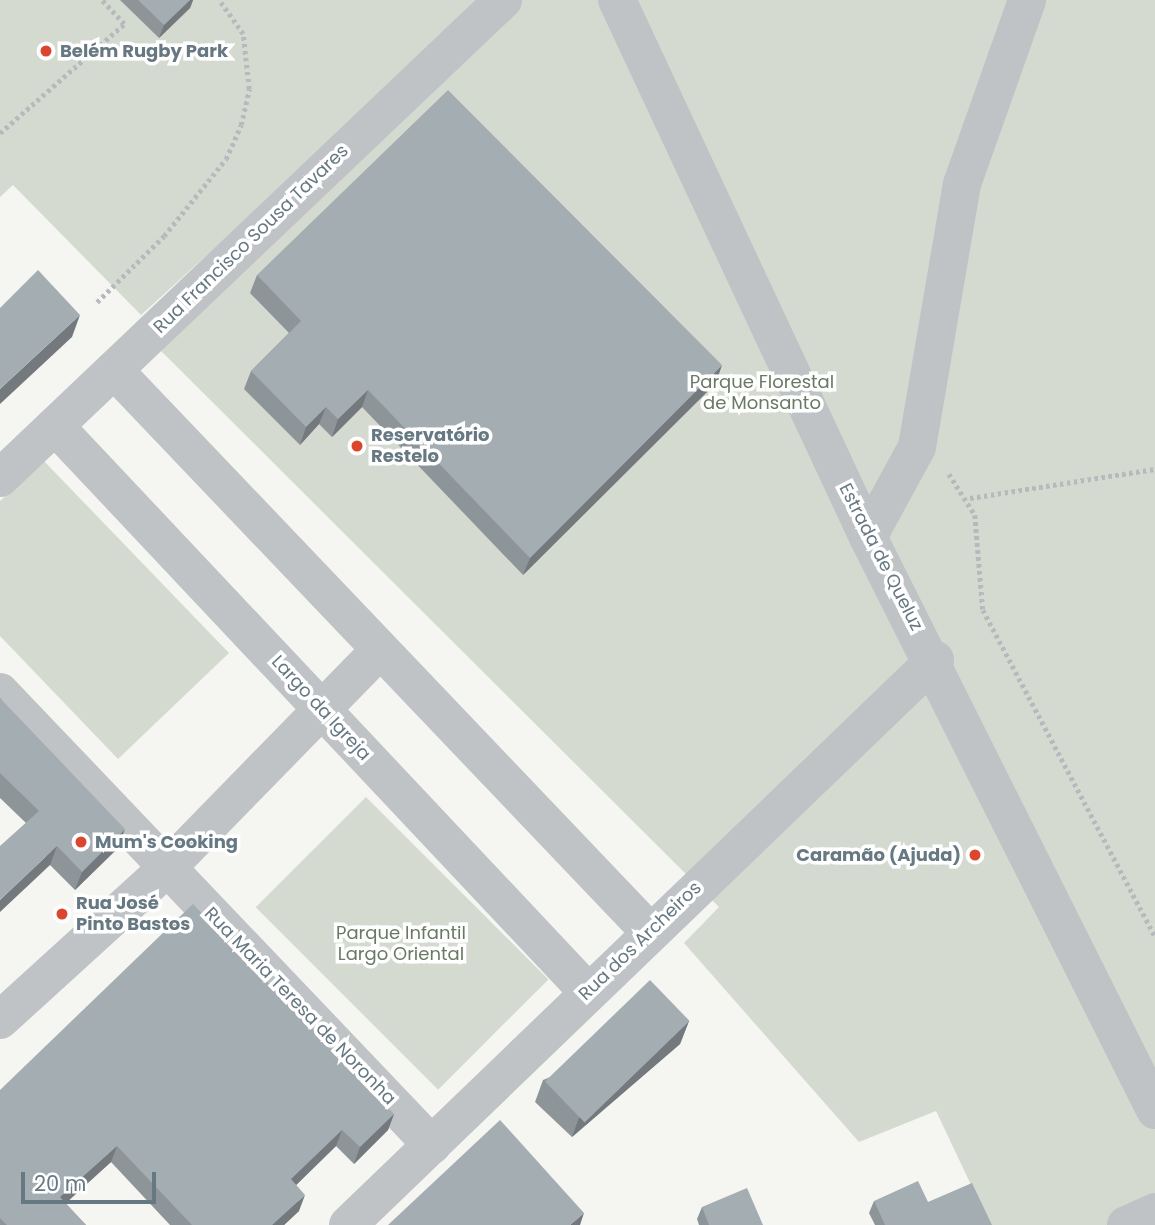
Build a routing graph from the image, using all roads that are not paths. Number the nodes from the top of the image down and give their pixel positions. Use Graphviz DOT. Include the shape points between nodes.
graph roads {
  1 [pos="503,0"];
  2 [pos="617,0"];
  3 [pos="1027,0"];
  4 [pos="114,370"];
  5 [pos="55,426"];
  6 [pos="0,478"];
  7 [pos="869,537"];
  8 [pos="380,650"];
  9 [pos="935,660"];
  10 [pos="0,692"];
  11 [pos="322,709"];
  12 [pos="168,867"];
  13 [pos="649,932"];
  14 [pos="587,991"];
  15 [pos="0,1020"];
  16 [pos="1155,1110"];
  17 [pos="432,1145"];
  18 [pos="1155,1212"];
  19 [pos="348,1225"];
  20 [pos="1126,1225"];
  1 -- 4 [label="street, Rua Francisco Sousa Tavares"];
  2 -- 7 [label="street, Estrada de Queluz"];
  3 -- 7 [label="street" via="962,184 917,447"];
  4 -- 5 [label="street, Rua Francisco Sousa Tavares"];
  4 -- 8 [label="street"];
  5 -- 6 [label="street, Rua Francisco Sousa Tavares"];
  5 -- 11 [label="street, Largo da Igreja"];
  7 -- 9 [label="street, Estrada de Queluz"];
  8 -- 11 [label="street"];
  8 -- 13 [label="street"];
  9 -- 13 [label="street, Rua dos Archeiros"];
  9 -- 16 [label="street, Estrada de Queluz"];
  10 -- 12 [label="street, Rua Maria Teresa de Noronha"];
  11 -- 12 [label="street"];
  11 -- 14 [label="street, Largo da Igreja"];
  12 -- 15 [label="street"];
  12 -- 17 [label="street, Rua Maria Teresa de Noronha"];
  13 -- 14 [label="street, Rua dos Archeiros"];
  14 -- 17 [label="street, Rua dos Archeiros"];
  17 -- 19 [label="street, Rua dos Archeiros"];
  18 -- 20 [label="street"];
}
